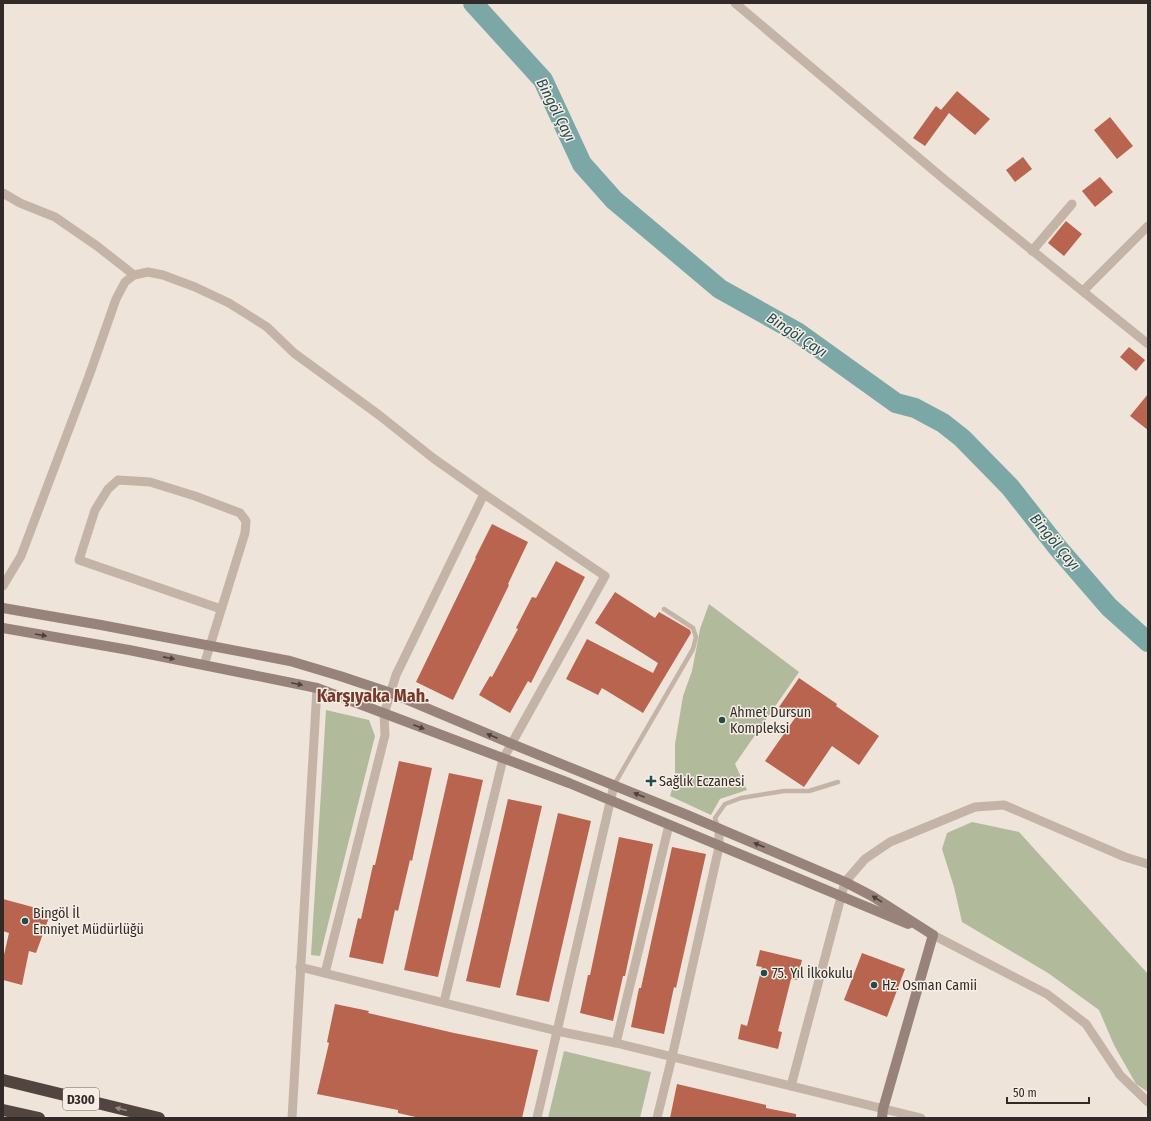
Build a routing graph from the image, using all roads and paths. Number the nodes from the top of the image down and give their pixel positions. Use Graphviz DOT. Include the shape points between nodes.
graph roads {
  1 [pos="735,3"];
  2 [pos="3,193"];
  3 [pos="1072,204"];
  4 [pos="1148,226"];
  5 [pos="1032,251"];
  6 [pos="134,275"];
  7 [pos="1083,291"];
  8 [pos="1148,344"];
  9 [pos="484,494"];
  10 [pos="3,586"];
  11 [pos="3,608"];
  12 [pos="664,609"];
  13 [pos="221,610"];
  14 [pos="3,628"];
  15 [pos="210,646"];
  16 [pos="204,665"];
  17 [pos="317,688"];
  18 [pos="391,693"];
  19 [pos="384,714"];
  20 [pos="512,744"];
  21 [pos="504,759"];
  22 [pos="838,782"];
  23 [pos="614,786"];
  24 [pos="610,800"];
  25 [pos="669,825"];
  26 [pos="719,828"];
  27 [pos="719,846"];
  28 [pos="1148,864"];
  29 [pos="845,882"];
  30 [pos="841,897"];
  31 [pos="933,935"];
  32 [pos="300,967"];
  33 [pos="325,973"];
  34 [pos="444,1002"];
  35 [pos="557,1031"];
  36 [pos="616,1043"];
  37 [pos="672,1057"];
  38 [pos="3,1080"];
  39 [pos="792,1086"];
  40 [pos="1148,1102"];
  41 [pos="3,1110"];
  42 [pos="882,1114"];
  43 [pos="39,1118"];
  44 [pos="158,1118"];
  45 [pos="292,1118"];
  46 [pos="536,1118"];
  47 [pos="657,1118"];
  48 [pos="921,1118"];
  1 -- 5 [label="street"];
  2 -- 6 [label="street" via="55,217"];
  3 -- 5 [label="street"];
  4 -- 7 [label="street"];
  5 -- 7 [label="street"];
  6 -- 9 [label="street" via="148,272 163,275 229,303 267,327 294,353"];
  6 -- 10 [label="street" via="125,282 116,299 22,556"];
  7 -- 8 [label="street"];
  9 -- 18 [label="street" via="396,675"];
  9 -- 20 [label="street" via="605,576"];
  11 -- 15 [label="street"];
  12 -- 23 [label="lane" via="693,628 696,637 693,649"];
  13 -- 13 [label="street" via="245,533 246,521 240,513 150,482 118,480 108,489 95,510 79,560"];
  13 -- 15 [label="street"];
  14 -- 16 [label="street, one-way"];
  15 -- 16 [label="street"];
  15 -- 18 [label="street" via="290,661"];
  16 -- 17 [label="street, one-way"];
  17 -- 19 [label="street"];
  17 -- 32 [label="street"];
  18 -- 19 [label="street"];
  20 -- 18 [label="street, one-way"];
  19 -- 21 [label="street, one-way"];
  19 -- 33 [label="street" via="385,736"];
  20 -- 21 [label="street"];
  20 -- 23 [label="street"];
  21 -- 24 [label="street"];
  21 -- 34 [label="street"];
  22 -- 26 [label="lane" via="809,791 784,791 741,798 725,804 715,818"];
  23 -- 24 [label="street"];
  26 -- 23 [label="street, one-way"];
  24 -- 25 [label="street"];
  24 -- 35 [label="street"];
  25 -- 27 [label="street"];
  25 -- 36 [label="street"];
  26 -- 27 [label="street"];
  29 -- 26 [label="street, one-way"];
  27 -- 30 [label="street"];
  27 -- 37 [label="street"];
  28 -- 29 [label="street" via="1125,857 1004,805 975,807 890,842 865,859"];
  29 -- 30 [label="street"];
  31 -- 29 [label="street, one-way"];
  30 -- 31 [label="street"];
  30 -- 39 [label="street"];
  31 -- 40 [label="street" via="1047,994 1086,1024 1120,1075"];
  31 -- 42 [label="street"];
  32 -- 33 [label="street"];
  32 -- 45 [label="street"];
  33 -- 34 [label="street"];
  34 -- 35 [label="street"];
  35 -- 36 [label="street"];
  35 -- 46 [label="street"];
  36 -- 37 [label="street"];
  37 -- 39 [label="street"];
  37 -- 47 [label="street"];
  44 -- 38 [label="highway, D300, one-way"];
  39 -- 42 [label="street"];
  41 -- 43 [label="highway"];
  42 -- 48 [label="street"];
}
